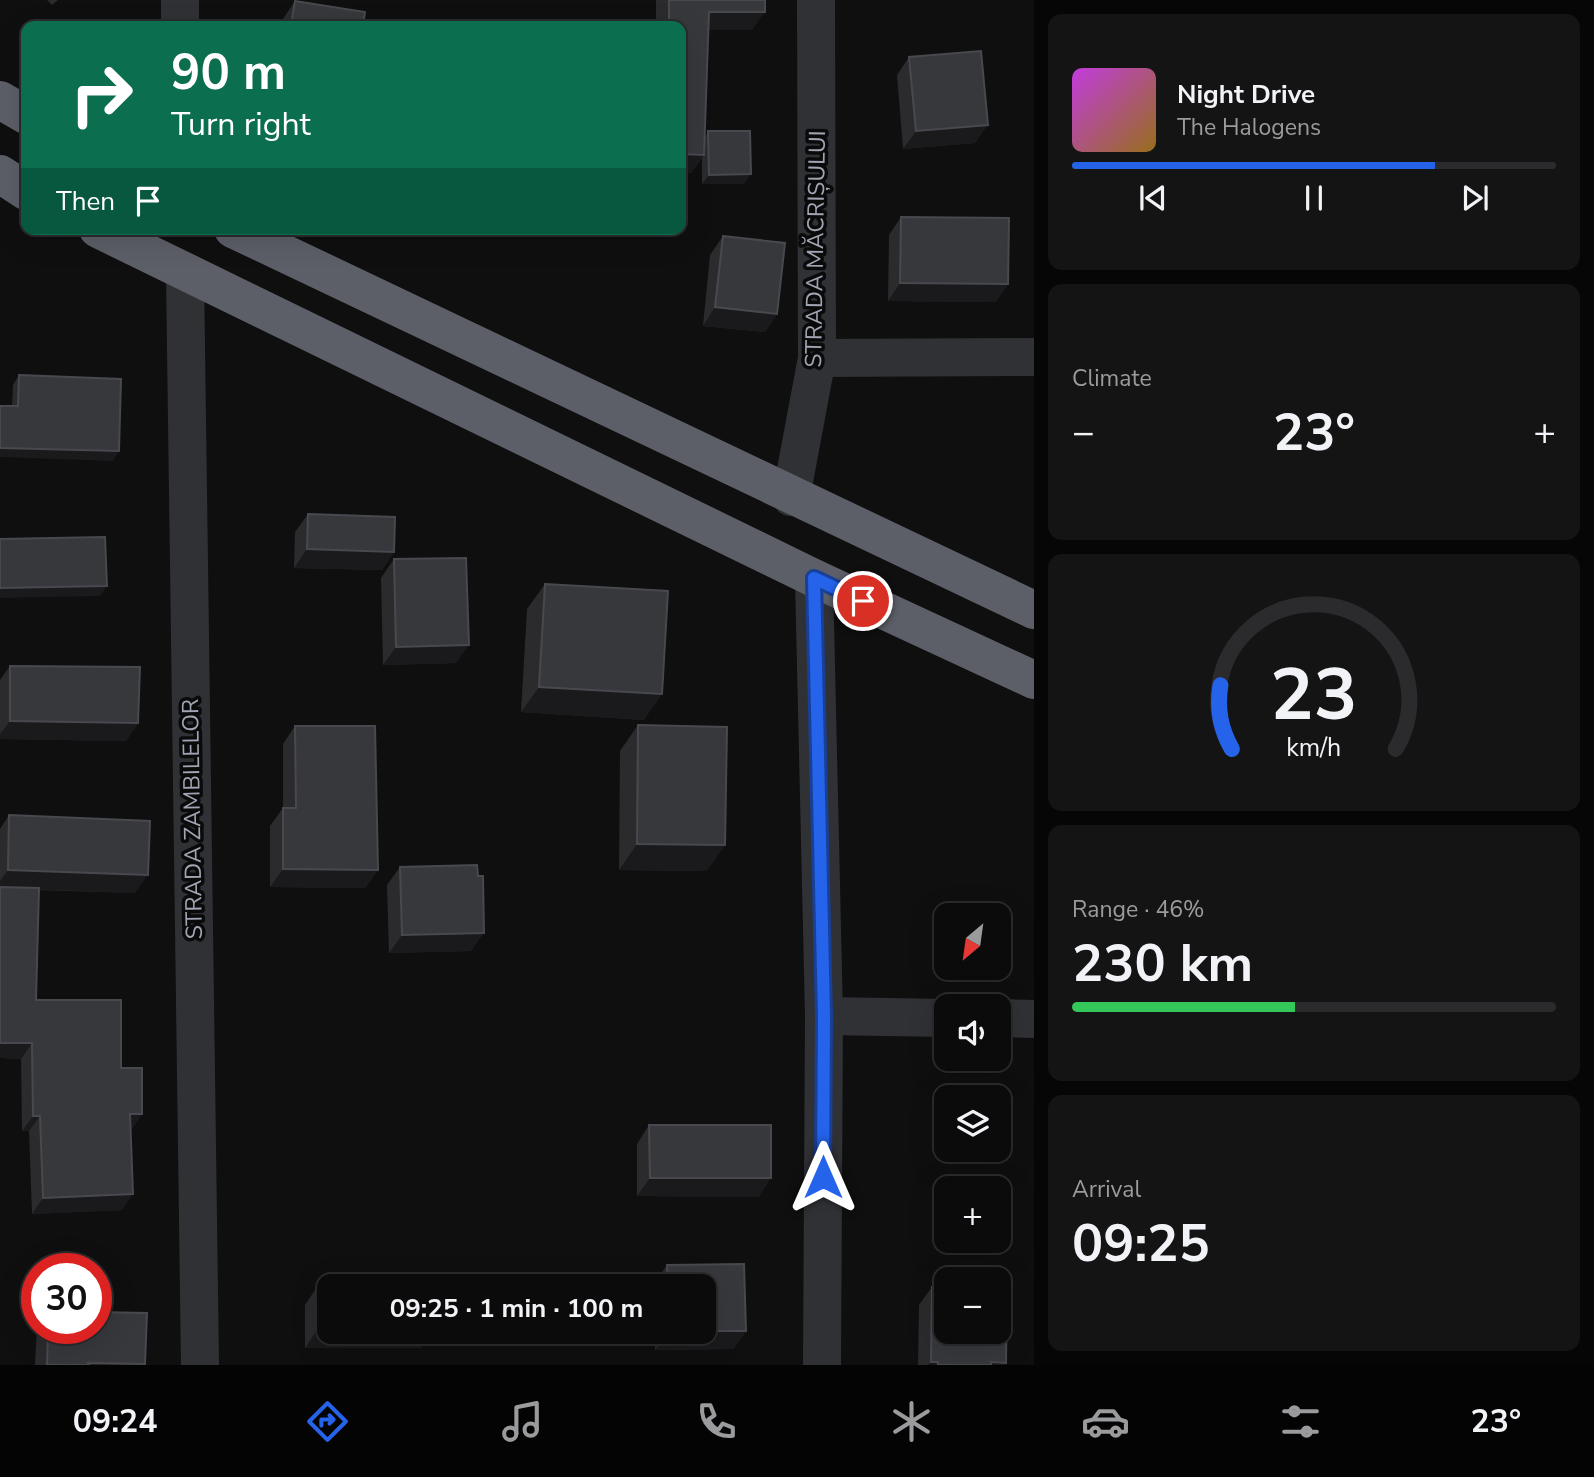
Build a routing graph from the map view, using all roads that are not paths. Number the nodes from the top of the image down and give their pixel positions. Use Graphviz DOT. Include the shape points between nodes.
graph roads {
  1 [pos="180,0"];
  2 [pos="816,0"];
  3 [pos="180,21"];
  4 [pos="0,100"];
  5 [pos="21,112"];
  6 [pos="0,174"];
  7 [pos="21,188"];
  8 [pos="110,235"];
  9 [pos="245,235"];
  10 [pos="185,274"];
  11 [pos="1034,357"];
  12 [pos="817,358"];
  13 [pos="791,497"];
  14 [pos="814,578"];
  15 [pos="1034,610"];
  16 [pos="1034,680"];
  17 [pos="824,1016"];
  18 [pos="934,1018"];
  19 [pos="1011,1018"];
  20 [pos="1034,1019"];
  21 [pos="200,1365"];
  22 [pos="822,1365"];
  1 -- 3 [label="street"];
  2 -- 12 [label="street, STRADA MĂCRIȘULUI"];
  4 -- 5 [label="highway"];
  6 -- 7 [label="highway"];
  8 -- 10 [label="highway"];
  9 -- 13 [label="highway"];
  10 -- 14 [label="highway"];
  10 -- 21 [label="street, STRADA ZAMBILELOR"];
  11 -- 12 [label="street"];
  12 -- 13 [label="street, STRADA MĂCRIȘULUI"];
  13 -- 15 [label="highway"];
  14 -- 16 [label="highway"];
  14 -- 17 [label="street"];
  17 -- 18 [label="street"];
  17 -- 22 [label="street"];
  19 -- 20 [label="street"];
}
